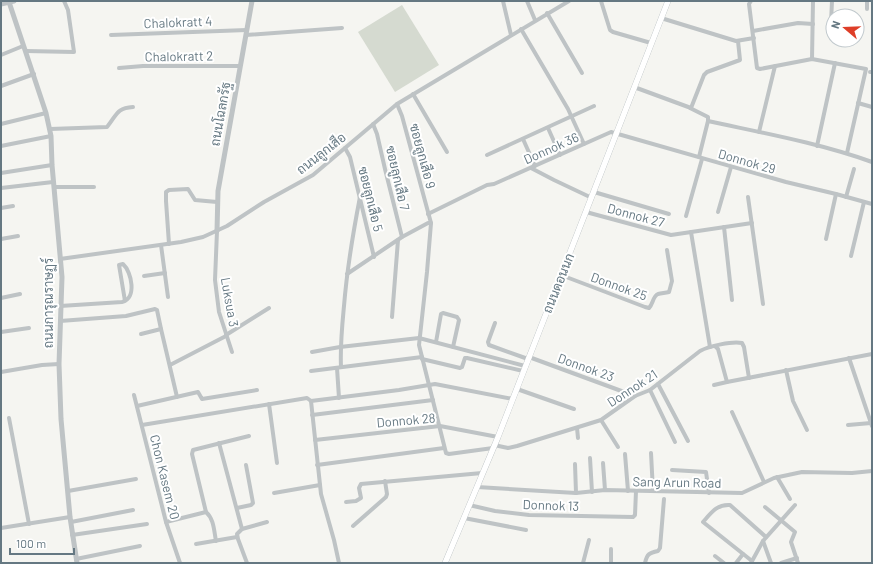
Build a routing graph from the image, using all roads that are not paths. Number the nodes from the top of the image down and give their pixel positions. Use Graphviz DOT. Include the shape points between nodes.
graph roads {
  1 [pos="10,1"];
  2 [pos="64,1"];
  3 [pos="252,1"];
  4 [pos="503,1"];
  5 [pos="527,1"];
  6 [pos="569,1"];
  7 [pos="601,1"];
  8 [pos="668,1"];
  9 [pos="751,1"];
  10 [pos="813,1"];
  11 [pos="867,1"];
  12 [pos="1,4"];
  13 [pos="867,9"];
  14 [pos="547,13"];
  15 [pos="661,18"];
  16 [pos="535,20"];
  17 [pos="812,24"];
  18 [pos="342,28"];
  19 [pos="521,29"];
  20 [pos="753,31"];
  21 [pos="246,32"];
  22 [pos="111,35"];
  23 [pos="511,35"];
  24 [pos="754,38"];
  25 [pos="738,41"];
  26 [pos="651,43"];
  27 [pos="24,48"];
  28 [pos="1,55"];
  29 [pos="812,59"];
  30 [pos="835,64"];
  31 [pos="240,66"];
  32 [pos="775,66"];
  33 [pos="119,68"];
  34 [pos="582,73"];
  35 [pos="34,74"];
  36 [pos="1,86"];
  37 [pos="634,88"];
  38 [pos="413,94"];
  39 [pos="858,103"];
  40 [pos="397,104"];
  41 [pos="594,106"];
  42 [pos="133,107"];
  43 [pos="872,107"];
  44 [pos="690,108"];
  45 [pos="46,113"];
  46 [pos="572,117"];
  47 [pos="708,121"];
  48 [pos="1,124"];
  49 [pos="373,124"];
  50 [pos="548,128"];
  51 [pos="50,129"];
  52 [pos="759,132"];
  53 [pos="616,134"];
  54 [pos="51,136"];
  55 [pos="523,139"];
  56 [pos="584,144"];
  57 [pos="1,146"];
  58 [pos="817,146"];
  59 [pos="345,148"];
  60 [pos="447,152"];
  61 [pos="847,153"];
  62 [pos="487,155"];
  63 [pos="560,155"];
  64 [pos="700,158"];
  65 [pos="872,162"];
  66 [pos="52,165"];
  67 [pos="731,166"];
  68 [pos="533,167"];
  69 [pos="854,170"];
  70 [pos="1,173"];
  71 [pos="53,184"];
  72 [pos="94,187"];
  73 [pos="1,188"];
  74 [pos="836,194"];
  75 [pos="593,195"];
  76 [pos="360,197"];
  77 [pos="748,197"];
  78 [pos="846,197"];
  79 [pos="217,202"];
  80 [pos="864,202"];
  81 [pos="872,204"];
  82 [pos="13,206"];
  83 [pos="1,208"];
  84 [pos="586,212"];
  85 [pos="718,212"];
  86 [pos="428,214"];
  87 [pos="669,214"];
  88 [pos="686,216"];
  89 [pos="431,223"];
  90 [pos="752,224"];
  91 [pos="724,227"];
  92 [pos="217,231"];
  93 [pos="691,232"];
  94 [pos="18,236"];
  95 [pos="1,239"];
  96 [pos="400,239"];
  97 [pos="826,239"];
  98 [pos="169,244"];
  99 [pos="161,245"];
  100 [pos="667,250"];
  101 [pos="851,256"];
  102 [pos="374,257"];
  103 [pos="60,259"];
  104 [pos="165,273"];
  105 [pos="347,274"];
  106 [pos="144,276"];
  107 [pos="561,276"];
  108 [pos="20,294"];
  109 [pos="1,298"];
  110 [pos="168,298"];
  111 [pos="732,300"];
  112 [pos="125,301"];
  113 [pos="763,304"];
  114 [pos="60,306"];
  115 [pos="269,308"];
  116 [pos="392,317"];
  117 [pos="60,321"];
  118 [pos="495,323"];
  119 [pos="29,328"];
  120 [pos="161,329"];
  121 [pos="1,332"];
  122 [pos="141,334"];
  123 [pos="226,336"];
  124 [pos="419,338"];
  125 [pos="436,342"];
  126 [pos="715,346"];
  127 [pos="340,347"];
  128 [pos="453,347"];
  129 [pos="710,347"];
  130 [pos="232,352"];
  131 [pos="312,352"];
  132 [pos="872,354"];
  133 [pos="422,358"];
  134 [pos="528,358"];
  135 [pos="848,358"];
  136 [pos="59,364"];
  137 [pos="170,365"];
  138 [pos="339,368"];
  139 [pos="524,368"];
  140 [pos="786,370"];
  141 [pos="311,371"];
  142 [pos="1,372"];
  143 [pos="749,378"];
  144 [pos="727,382"];
  145 [pos="658,384"];
  146 [pos="714,385"];
  147 [pos="430,386"];
  148 [pos="517,389"];
  149 [pos="257,390"];
  150 [pos="650,390"];
  151 [pos="134,395"];
  152 [pos="635,396"];
  153 [pos="177,397"];
  154 [pos="339,398"];
  155 [pos="513,399"];
  156 [pos="434,400"];
  157 [pos="311,401"];
  158 [pos="269,404"];
  159 [pos="137,406"];
  160 [pos="574,408"];
  161 [pos="732,412"];
  162 [pos="312,415"];
  163 [pos="9,418"];
  164 [pos="601,420"];
  165 [pos="142,425"];
  166 [pos="848,425"];
  167 [pos="871,425"];
  168 [pos="440,426"];
  169 [pos="577,428"];
  170 [pos="807,430"];
  171 [pos="249,436"];
  172 [pos="498,437"];
  173 [pos="578,438"];
  174 [pos="315,440"];
  175 [pos="688,441"];
  176 [pos="675,442"];
  177 [pos="219,443"];
  178 [pos="493,447"];
  179 [pos="618,447"];
  180 [pos="444,448"];
  181 [pos="651,453"];
  182 [pos="625,454"];
  183 [pos="590,458"];
  184 [pos="277,463"];
  185 [pos="603,463"];
  186 [pos="575,464"];
  187 [pos="246,465"];
  188 [pos="318,465"];
  189 [pos="672,470"];
  190 [pos="872,471"];
  191 [pos="482,473"];
  192 [pos="777,477"];
  193 [pos="136,479"];
  194 [pos="385,481"];
  195 [pos="764,482"];
  196 [pos="320,485"];
  197 [pos="477,487"];
  198 [pos="605,490"];
  199 [pos="68,491"];
  200 [pos="628,491"];
  201 [pos="636,491"];
  202 [pos="653,491"];
  203 [pos="592,492"];
  204 [pos="274,493"];
  205 [pos="576,493"];
  206 [pos="709,493"];
  207 [pos="664,499"];
  208 [pos="790,499"];
  209 [pos="346,502"];
  210 [pos="469,505"];
  211 [pos="796,505"];
  212 [pos="765,507"];
  213 [pos="237,508"];
  214 [pos="133,510"];
  215 [pos="206,512"];
  216 [pos="464,518"];
  217 [pos="70,520"];
  218 [pos="782,520"];
  219 [pos="166,522"];
  220 [pos="267,522"];
  221 [pos="29,524"];
  222 [pos="147,524"];
  223 [pos="353,526"];
  224 [pos="1,528"];
  225 [pos="242,529"];
  226 [pos="526,530"];
  227 [pos="72,535"];
  228 [pos="237,537"];
  229 [pos="764,539"];
  230 [pos="589,540"];
  231 [pos="216,541"];
  232 [pos="196,544"];
  233 [pos="140,546"];
  234 [pos="611,549"];
  235 [pos="743,554"];
  236 [pos="715,556"];
  237 [pos="76,561"];
  238 [pos="798,561"];
  239 [pos="752,562"];
  240 [pos="180,563"];
  241 [pos="247,563"];
  242 [pos="338,563"];
  243 [pos="445,563"];
  244 [pos="583,563"];
  245 [pos="611,563"];
  246 [pos="645,563"];
  247 [pos="724,563"];
  248 [pos="736,563"];
  249 [pos="770,563"];
  250 [pos="781,563"];
  1 -- 12 [label="street"];
  1 -- 27 [label="street, ถนนการุณราษฏร์"];
  2 -- 27 [label="street" via="68,10 74,52"];
  3 -- 21 [label="street, ถนนโฉลกรัฐ"];
  4 -- 23 [label="street"];
  5 -- 16 [label="street"];
  6 -- 14 [label="street, ถนนลูกเสือ"];
  7 -- 26 [label="street" via="610,30"];
  8 -- 15 [label="main road, ถนนดอนนก"];
  9 -- 20 [label="street" via="749,4"];
  10 -- 17 [label="street"];
  11 -- 13 [label="street"];
  14 -- 16 [label="street, ถนนลูกเสือ"];
  14 -- 34 [label="street"];
  15 -- 25 [label="street"];
  15 -- 26 [label="main road, ถนนดอนนก"];
  16 -- 19 [label="street, ถนนลูกเสือ"];
  17 -- 20 [label="street" via="798,23"];
  17 -- 29 [label="street"];
  18 -- 21 [label="street, Chalokratt 4"];
  19 -- 23 [label="street, ถนนลูกเสือ"];
  19 -- 46 [label="street"];
  20 -- 24 [label="street"];
  21 -- 22 [label="street, Chalokratt 4"];
  21 -- 31 [label="street, ถนนโฉลกรัฐ"];
  23 -- 38 [label="street, ถนนลูกเสือ"];
  24 -- 25 [label="street"];
  24 -- 32 [label="street" via="757,68"];
  25 -- 44 [label="street" via="740,60 706,72"];
  26 -- 37 [label="main road, ถนนดอนนก"];
  27 -- 28 [label="street"];
  27 -- 35 [label="street, ถนนการุณราษฏร์"];
  29 -- 30 [label="street"];
  29 -- 32 [label="street"];
  30 -- 39 [label="street" via="866,69"];
  30 -- 58 [label="street"];
  31 -- 33 [label="street, Chalokratt 2"];
  31 -- 79 [label="street, ถนนโฉลกรัฐ"];
  32 -- 52 [label="street"];
  35 -- 36 [label="street"];
  35 -- 45 [label="street, ถนนการุณราษฏร์"];
  37 -- 44 [label="street"];
  37 -- 53 [label="main road, ถนนดอนนก"];
  38 -- 40 [label="street, ถนนลูกเสือ"];
  38 -- 60 [label="street"];
  39 -- 43 [label="street"];
  39 -- 61 [label="street"];
  40 -- 49 [label="street, ถนนลูกเสือ"];
  40 -- 86 [label="street, ซอยลูกเสือ 9"];
  41 -- 46 [label="street"];
  42 -- 51 [label="street" via="119,110 107,127"];
  44 -- 47 [label="street" via="708,116"];
  45 -- 48 [label="street"];
  45 -- 51 [label="street, ถนนการุณราษฏร์"];
  46 -- 50 [label="street"];
  46 -- 56 [label="street"];
  47 -- 52 [label="street"];
  47 -- 64 [label="street"];
  49 -- 59 [label="street, ถนนลูกเสือ"];
  49 -- 96 [label="street, ซอยลูกเสือ 7"];
  50 -- 55 [label="street"];
  50 -- 63 [label="street"];
  51 -- 54 [label="street, ถนนการุณราษฏร์"];
  52 -- 58 [label="street"];
  53 -- 56 [label="street, Donnok 36" via="611,132"];
  53 -- 64 [label="street, Donnok 29"];
  53 -- 75 [label="main road, ถนนดอนนก"];
  54 -- 57 [label="street"];
  54 -- 66 [label="street, ถนนการุณราษฏร์"];
  55 -- 62 [label="street"];
  55 -- 68 [label="street"];
  56 -- 63 [label="street, Donnok 36"];
  58 -- 61 [label="street"];
  59 -- 76 [label="street, ซอยลูกเสือ 5" via="350,157"];
  59 -- 92 [label="street, ถนนลูกเสือ" via="313,175"];
  61 -- 65 [label="street"];
  63 -- 68 [label="street, Donnok 36"];
  64 -- 67 [label="street, Donnok 29"];
  64 -- 88 [label="street"];
  66 -- 70 [label="street"];
  66 -- 71 [label="street, ถนนการุณราษฏร์"];
  67 -- 74 [label="street, Donnok 29"];
  67 -- 85 [label="street"];
  68 -- 75 [label="street" via="554,180"];
  68 -- 86 [label="street, Donnok 36" via="487,185"];
  69 -- 78 [label="street"];
  71 -- 72 [label="street"];
  71 -- 73 [label="street"];
  71 -- 103 [label="street, ถนนการุณราษฏร์"];
  74 -- 78 [label="street, Donnok 29"];
  74 -- 97 [label="street"];
  75 -- 84 [label="main road, ถนนดอนนก"];
  75 -- 87 [label="street"];
  76 -- 102 [label="street, ซอยลูกเสือ 5"];
  76 -- 105 [label="street"];
  77 -- 90 [label="street"];
  78 -- 80 [label="street, Donnok 29"];
  79 -- 92 [label="street, ถนนโฉลกรัฐ"];
  79 -- 98 [label="street" via="195,200 188,189 167,191"];
  80 -- 81 [label="street, Donnok 29"];
  80 -- 101 [label="street"];
  82 -- 83 [label="street"];
  84 -- 93 [label="street, Donnok 27" via="671,235"];
  84 -- 107 [label="main road, ถนนดอนนก"];
  86 -- 89 [label="street, ซอยลูกเสือ 9"];
  89 -- 96 [label="street"];
  89 -- 124 [label="street"];
  90 -- 91 [label="street, Donnok 27"];
  90 -- 113 [label="street"];
  91 -- 93 [label="street, Donnok 27"];
  91 -- 111 [label="street"];
  92 -- 98 [label="street, ถนนลูกเสือ" via="203,237"];
  92 -- 123 [label="street, Luksua 3" via="215,280 219,312"];
  93 -- 129 [label="street"];
  94 -- 95 [label="street"];
  96 -- 102 [label="street"];
  96 -- 116 [label="street, ซอยลูกเสือ 7"];
  98 -- 99 [label="street, ถนนลูกเสือ"];
  99 -- 103 [label="street, ถนนลูกเสือ"];
  99 -- 104 [label="street"];
  100 -- 107 [label="street, Donnok 25" via="672,281 669,292 658,294 649,308"];
  102 -- 105 [label="street"];
  103 -- 114 [label="street, ถนนการุณราษฏร์"];
  104 -- 106 [label="street"];
  104 -- 110 [label="street"];
  105 -- 127 [label="street"];
  107 -- 134 [label="main road, ถนนดอนนก"];
  108 -- 109 [label="street"];
  112 -- 112 [label="street" via="129,298 131,282 123,264 119,265"];
  112 -- 114 [label="street"];
  114 -- 117 [label="street, ถนนการุณราษฏร์"];
  115 -- 123 [label="street"];
  117 -- 120 [label="street" via="126,316 155,309"];
  117 -- 136 [label="street, ถนนการุณราษฏร์"];
  118 -- 134 [label="street, Donnok 23" via="489,345"];
  119 -- 121 [label="street"];
  120 -- 122 [label="street"];
  120 -- 137 [label="street"];
  123 -- 130 [label="street, Luksua 3"];
  123 -- 137 [label="street"];
  124 -- 125 [label="street"];
  124 -- 127 [label="street"];
  124 -- 133 [label="street"];
  125 -- 128 [label="street"];
  125 -- 128 [label="street" via="443,313 459,320"];
  126 -- 129 [label="street, Donnok 21"];
  126 -- 143 [label="street, Donnok 21" via="742,343"];
  126 -- 144 [label="street"];
  127 -- 131 [label="street"];
  127 -- 138 [label="street"];
  128 -- 139 [label="street"];
  129 -- 145 [label="street, Donnok 21" via="700,351"];
  132 -- 135 [label="street"];
  133 -- 138 [label="street"];
  133 -- 139 [label="street" via="461,368 465,358"];
  133 -- 147 [label="street"];
  134 -- 139 [label="main road, ถนนดอนนก"];
  134 -- 152 [label="street, Donnok 23"];
  135 -- 140 [label="street"];
  135 -- 167 [label="street"];
  136 -- 142 [label="street"];
  136 -- 199 [label="street, ถนนการุณราษฏร์"];
  137 -- 153 [label="street"];
  138 -- 141 [label="street"];
  138 -- 154 [label="street"];
  139 -- 148 [label="main road, ถนนดอนนก"];
  140 -- 143 [label="street"];
  140 -- 170 [label="street" via="793,401"];
  143 -- 144 [label="street"];
  144 -- 146 [label="street"];
  145 -- 150 [label="street, Donnok 21"];
  145 -- 175 [label="street"];
  147 -- 154 [label="street"];
  147 -- 155 [label="street" via="434,384"];
  147 -- 156 [label="street"];
  148 -- 155 [label="main road, ถนนดอนนก"];
  148 -- 160 [label="street"];
  149 -- 153 [label="street" via="202,399 198,392"];
  150 -- 152 [label="street, Donnok 21"];
  150 -- 176 [label="street"];
  151 -- 159 [label="street, Chon Kasem 20"];
  152 -- 164 [label="street, Donnok 21"];
  153 -- 159 [label="street"];
  154 -- 157 [label="street"];
  155 -- 172 [label="main road, ถนนดอนนก"];
  156 -- 162 [label="street"];
  156 -- 168 [label="street"];
  157 -- 158 [label="street" via="307,398"];
  157 -- 162 [label="street"];
  158 -- 165 [label="street"];
  158 -- 184 [label="street"];
  159 -- 165 [label="street, Chon Kasem 20"];
  161 -- 195 [label="street"];
  162 -- 174 [label="street"];
  163 -- 221 [label="street"];
  164 -- 169 [label="street, Donnok 21"];
  164 -- 179 [label="street"];
  165 -- 219 [label="street, Chon Kasem 20"];
  166 -- 167 [label="street"];
  168 -- 172 [label="street, Donnok 28"];
  168 -- 174 [label="street, Donnok 28"];
  168 -- 180 [label="street"];
  169 -- 173 [label="street"];
  169 -- 178 [label="street, Donnok 21" via="517,446"];
  171 -- 177 [label="street"];
  172 -- 178 [label="main road, ถนนดอนนก"];
  174 -- 188 [label="street"];
  177 -- 213 [label="street"];
  177 -- 215 [label="street" via="197,448 192,454"];
  178 -- 180 [label="street" via="449,454"];
  178 -- 191 [label="main road, ถนนดอนนก"];
  180 -- 188 [label="street"];
  181 -- 202 [label="street"];
  182 -- 200 [label="street"];
  183 -- 203 [label="street"];
  185 -- 198 [label="street"];
  186 -- 205 [label="street"];
  187 -- 213 [label="street" via="253,503"];
  188 -- 196 [label="street"];
  189 -- 206 [label="street" via="706,472"];
  190 -- 192 [label="street, Sang Arun Road" via="802,472"];
  191 -- 194 [label="street"];
  191 -- 197 [label="main road, ถนนดอนนก"];
  192 -- 195 [label="street, Sang Arun Road"];
  192 -- 208 [label="street"];
  193 -- 199 [label="street"];
  194 -- 209 [label="street" via="361,484 360,498"];
  194 -- 223 [label="street" via="386,497"];
  195 -- 206 [label="street, Sang Arun Road" via="742,493"];
  196 -- 204 [label="street"];
  196 -- 242 [label="street" via="320,494"];
  197 -- 205 [label="street, Sang Arun Road"];
  197 -- 210 [label="main road, ถนนดอนนก"];
  198 -- 200 [label="street, Sang Arun Road"];
  198 -- 203 [label="street, Sang Arun Road"];
  199 -- 217 [label="street, ถนนการุณราษฏร์"];
  200 -- 201 [label="street, Sang Arun Road"];
  201 -- 202 [label="street, Sang Arun Road"];
  201 -- 210 [label="street, Donnok 13" via="633,517 529,515 495,512"];
  202 -- 206 [label="street, Sang Arun Road"];
  203 -- 205 [label="street, Sang Arun Road"];
  207 -- 246 [label="street" via="660,548 649,553"];
  210 -- 216 [label="main road, ถนนดอนนก"];
  211 -- 218 [label="street"];
  212 -- 218 [label="street"];
  213 -- 225 [label="street"];
  214 -- 217 [label="street"];
  215 -- 219 [label="street"];
  215 -- 231 [label="street" via="212,522"];
  216 -- 226 [label="street"];
  216 -- 243 [label="main road, ถนนดอนนก"];
  217 -- 221 [label="street"];
  217 -- 227 [label="street, ถนนการุณราษฏร์"];
  218 -- 229 [label="street"];
  218 -- 238 [label="street" via="795,532 792,542"];
  219 -- 240 [label="street, Chon Kasem 20"];
  220 -- 225 [label="street"];
  221 -- 224 [label="street"];
  222 -- 227 [label="street"];
  225 -- 228 [label="street" via="238,531"];
  227 -- 237 [label="street, ถนนการุณราษฏร์"];
  228 -- 231 [label="street"];
  228 -- 241 [label="street"];
  229 -- 235 [label="street" via="730,505 717,507 703,522"];
  229 -- 239 [label="street"];
  229 -- 249 [label="street"];
  230 -- 244 [label="street"];
  231 -- 232 [label="street"];
  233 -- 237 [label="street"];
  234 -- 245 [label="street"];
  235 -- 239 [label="street"];
  235 -- 248 [label="street"];
  236 -- 247 [label="street"];
  238 -- 250 [label="street"];
}
